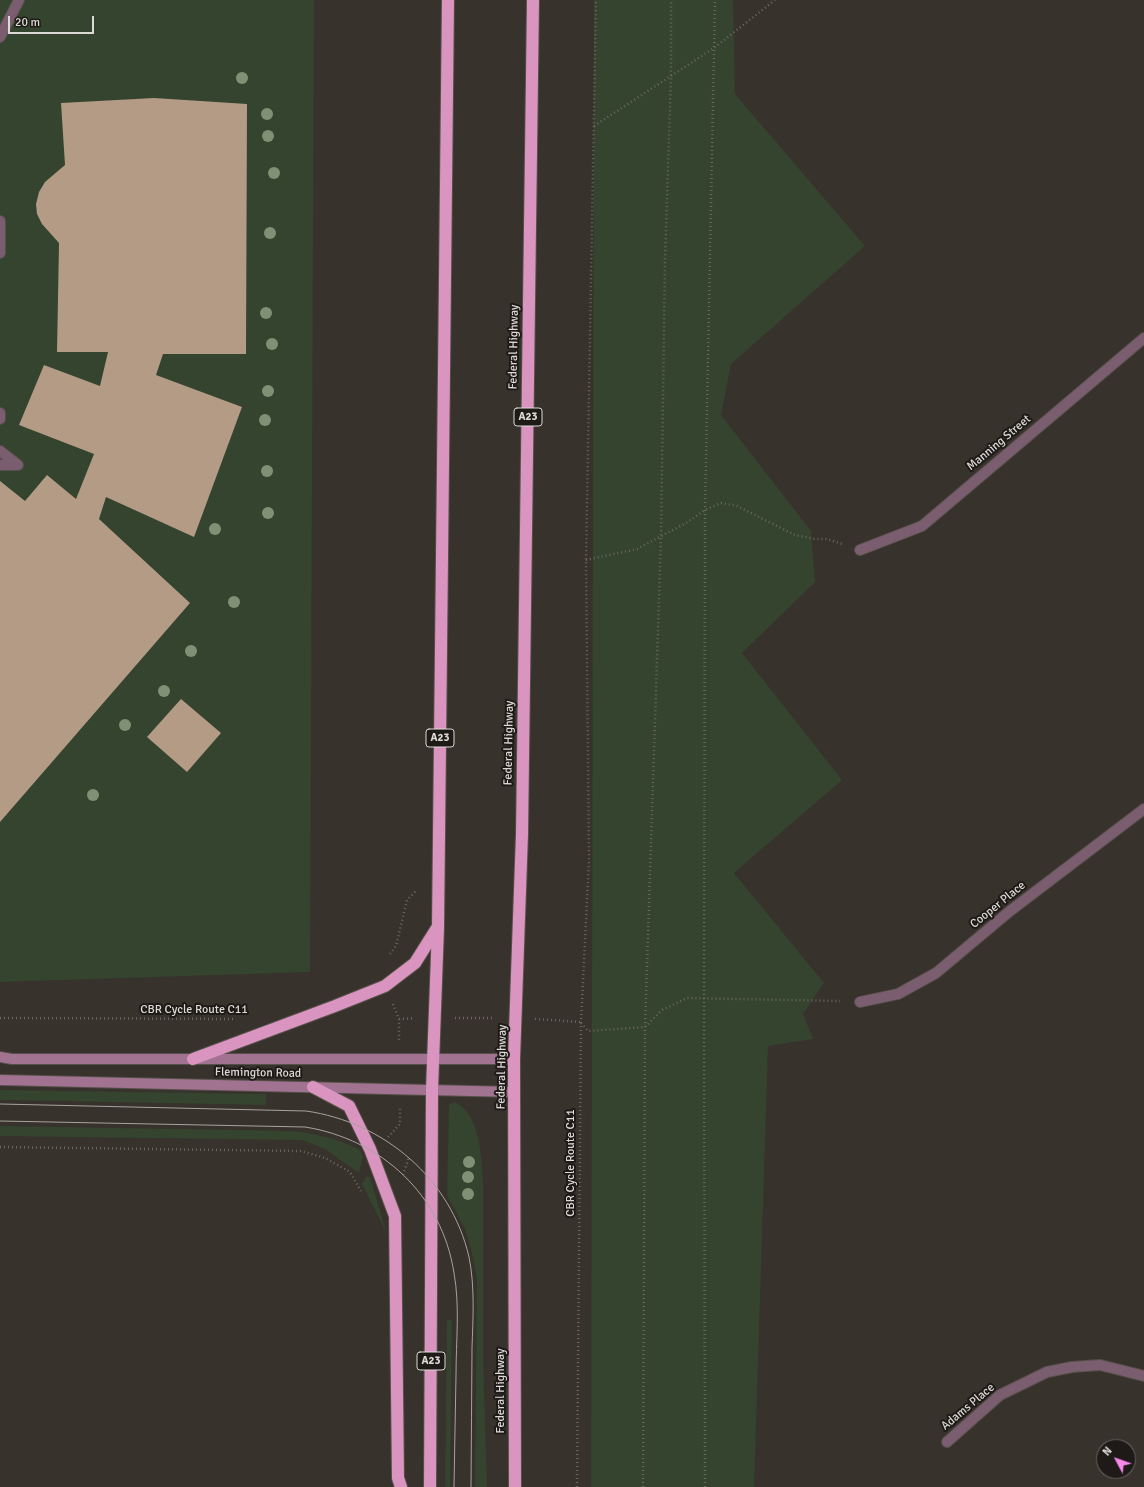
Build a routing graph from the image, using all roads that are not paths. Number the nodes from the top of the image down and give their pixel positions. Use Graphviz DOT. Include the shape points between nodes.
graph roads {
  1 [pos="19,0"];
  2 [pos="448,0"];
  3 [pos="533,0"];
  4 [pos="0,36"];
  5 [pos="0,221"];
  6 [pos="0,253"];
  7 [pos="1144,338"];
  8 [pos="0,413"];
  9 [pos="0,419"];
  10 [pos="0,451"];
  11 [pos="0,465"];
  12 [pos="860,550"];
  13 [pos="1144,809"];
  14 [pos="438,928"];
  15 [pos="860,1002"];
  16 [pos="0,1056"];
  17 [pos="193,1059"];
  18 [pos="434,1059"];
  19 [pos="514,1059"];
  20 [pos="0,1080"];
  21 [pos="314,1088"];
  22 [pos="432,1090"];
  23 [pos="515,1092"];
  24 [pos="1144,1376"];
  25 [pos="947,1442"];
  26 [pos="401,1487"];
  27 [pos="430,1487"];
  28 [pos="515,1487"];
  1 -- 4 [label="street"];
  2 -- 14 [label="highway, A23"];
  3 -- 19 [label="highway, Federal Highway / A23" via="522,834"];
  5 -- 6 [label="street"];
  7 -- 12 [label="street, Manning Street" via="922,526"];
  8 -- 9 [label="street"];
  10 -- 11 [label="street" via="18,465"];
  13 -- 15 [label="street, Cooper Place" via="1010,912 936,973 898,994"];
  14 -- 17 [label="highway" via="416,963 385,986"];
  14 -- 18 [label="highway, A23"];
  16 -- 17 [label="main road, Flemington Road" via="12,1059"];
  17 -- 18 [label="main road, Flemington Road"];
  18 -- 19 [label="main road, Flemington Road"];
  18 -- 22 [label="highway, A23"];
  19 -- 23 [label="highway, Federal Highway / A23"];
  20 -- 21 [label="main road, Flemington Road"];
  21 -- 22 [label="main road, Flemington Road"];
  21 -- 26 [label="highway" via="349,1106 370,1149 395,1216 398,1478"];
  22 -- 23 [label="main road, Flemington Road"];
  22 -- 27 [label="highway, A23"];
  23 -- 28 [label="highway, Federal Highway / A23"];
  24 -- 25 [label="street, Adams Place" via="1100,1365 1047,1372 1000,1395"];
}
